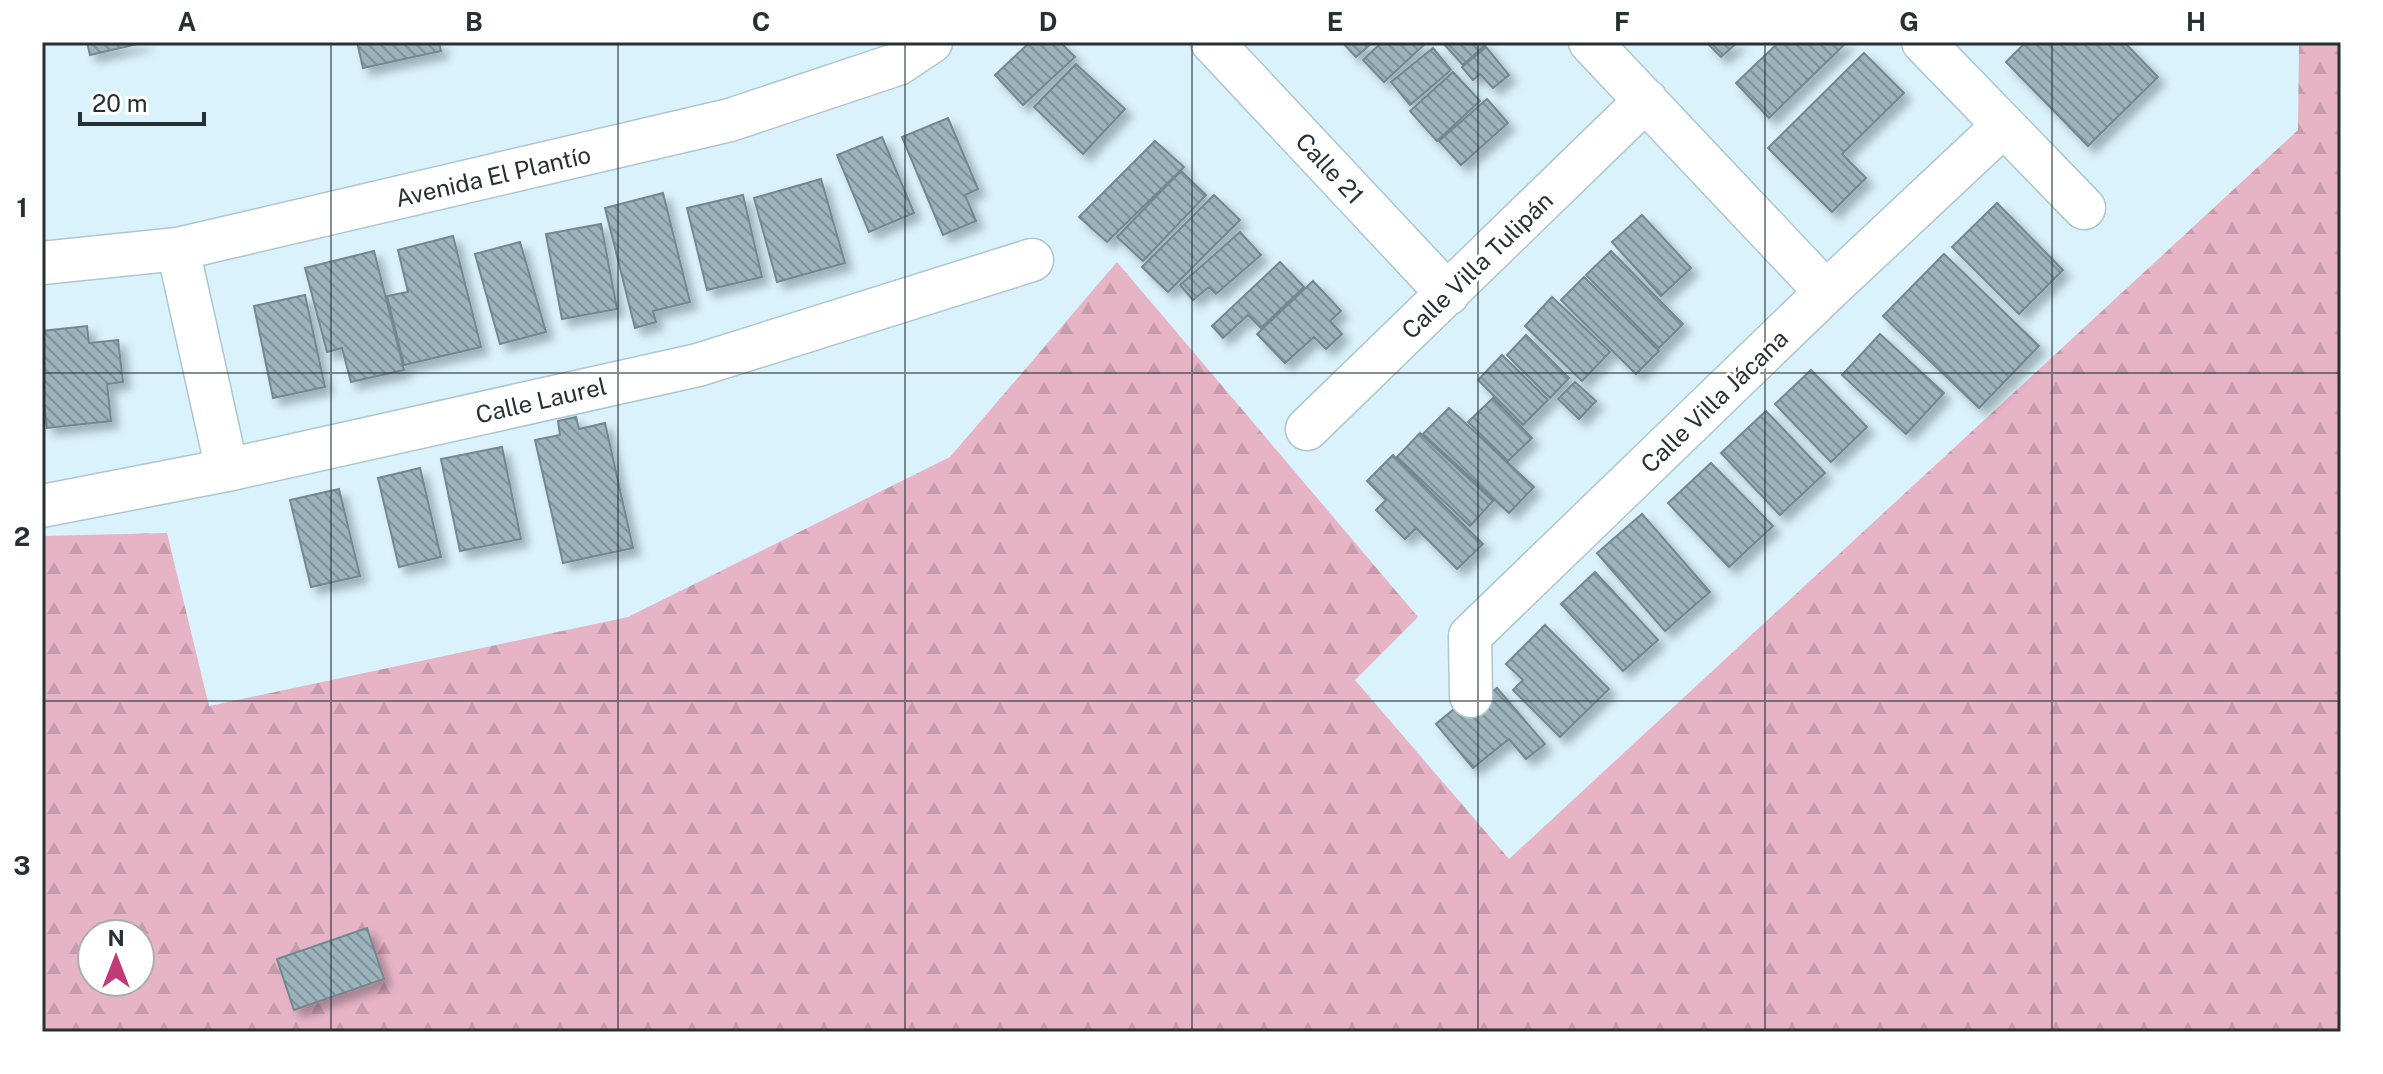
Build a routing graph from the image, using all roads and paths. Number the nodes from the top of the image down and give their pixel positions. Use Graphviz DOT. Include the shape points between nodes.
graph roads {
  1 [pos="931,42"];
  2 [pos="1212,42"];
  3 [pos="1590,42"];
  4 [pos="1923,42"];
  5 [pos="1646,100"];
  6 [pos="2003,126"];
  7 [pos="2084,208"];
  8 [pos="178,249"];
  9 [pos="1032,260"];
  10 [pos="42,263"];
  11 [pos="1826,292"];
  12 [pos="1448,294"];
  13 [pos="1307,429"];
  14 [pos="227,470"];
  15 [pos="42,506"];
  16 [pos="1471,696"];
  1 -- 8 [label="street, Avenida El Plantío" via="898,64 730,120"];
  2 -- 12 [label="street, Calle 21"];
  3 -- 5 [label="street"];
  4 -- 6 [label="street"];
  5 -- 11 [label="street"];
  5 -- 12 [label="street, Calle Villa Tulipán"];
  6 -- 7 [label="street"];
  6 -- 11 [label="street, Calle Villa Jácana"];
  8 -- 10 [label="street, Avenida El Plantío"];
  8 -- 14 [label="street"];
  9 -- 14 [label="street, Calle Laurel" via="698,365"];
  11 -- 16 [label="street, Calle Villa Jácana" via="1470,636"];
  12 -- 13 [label="street, Calle Villa Tulipán"];
  14 -- 15 [label="street, Calle Laurel"];
}
